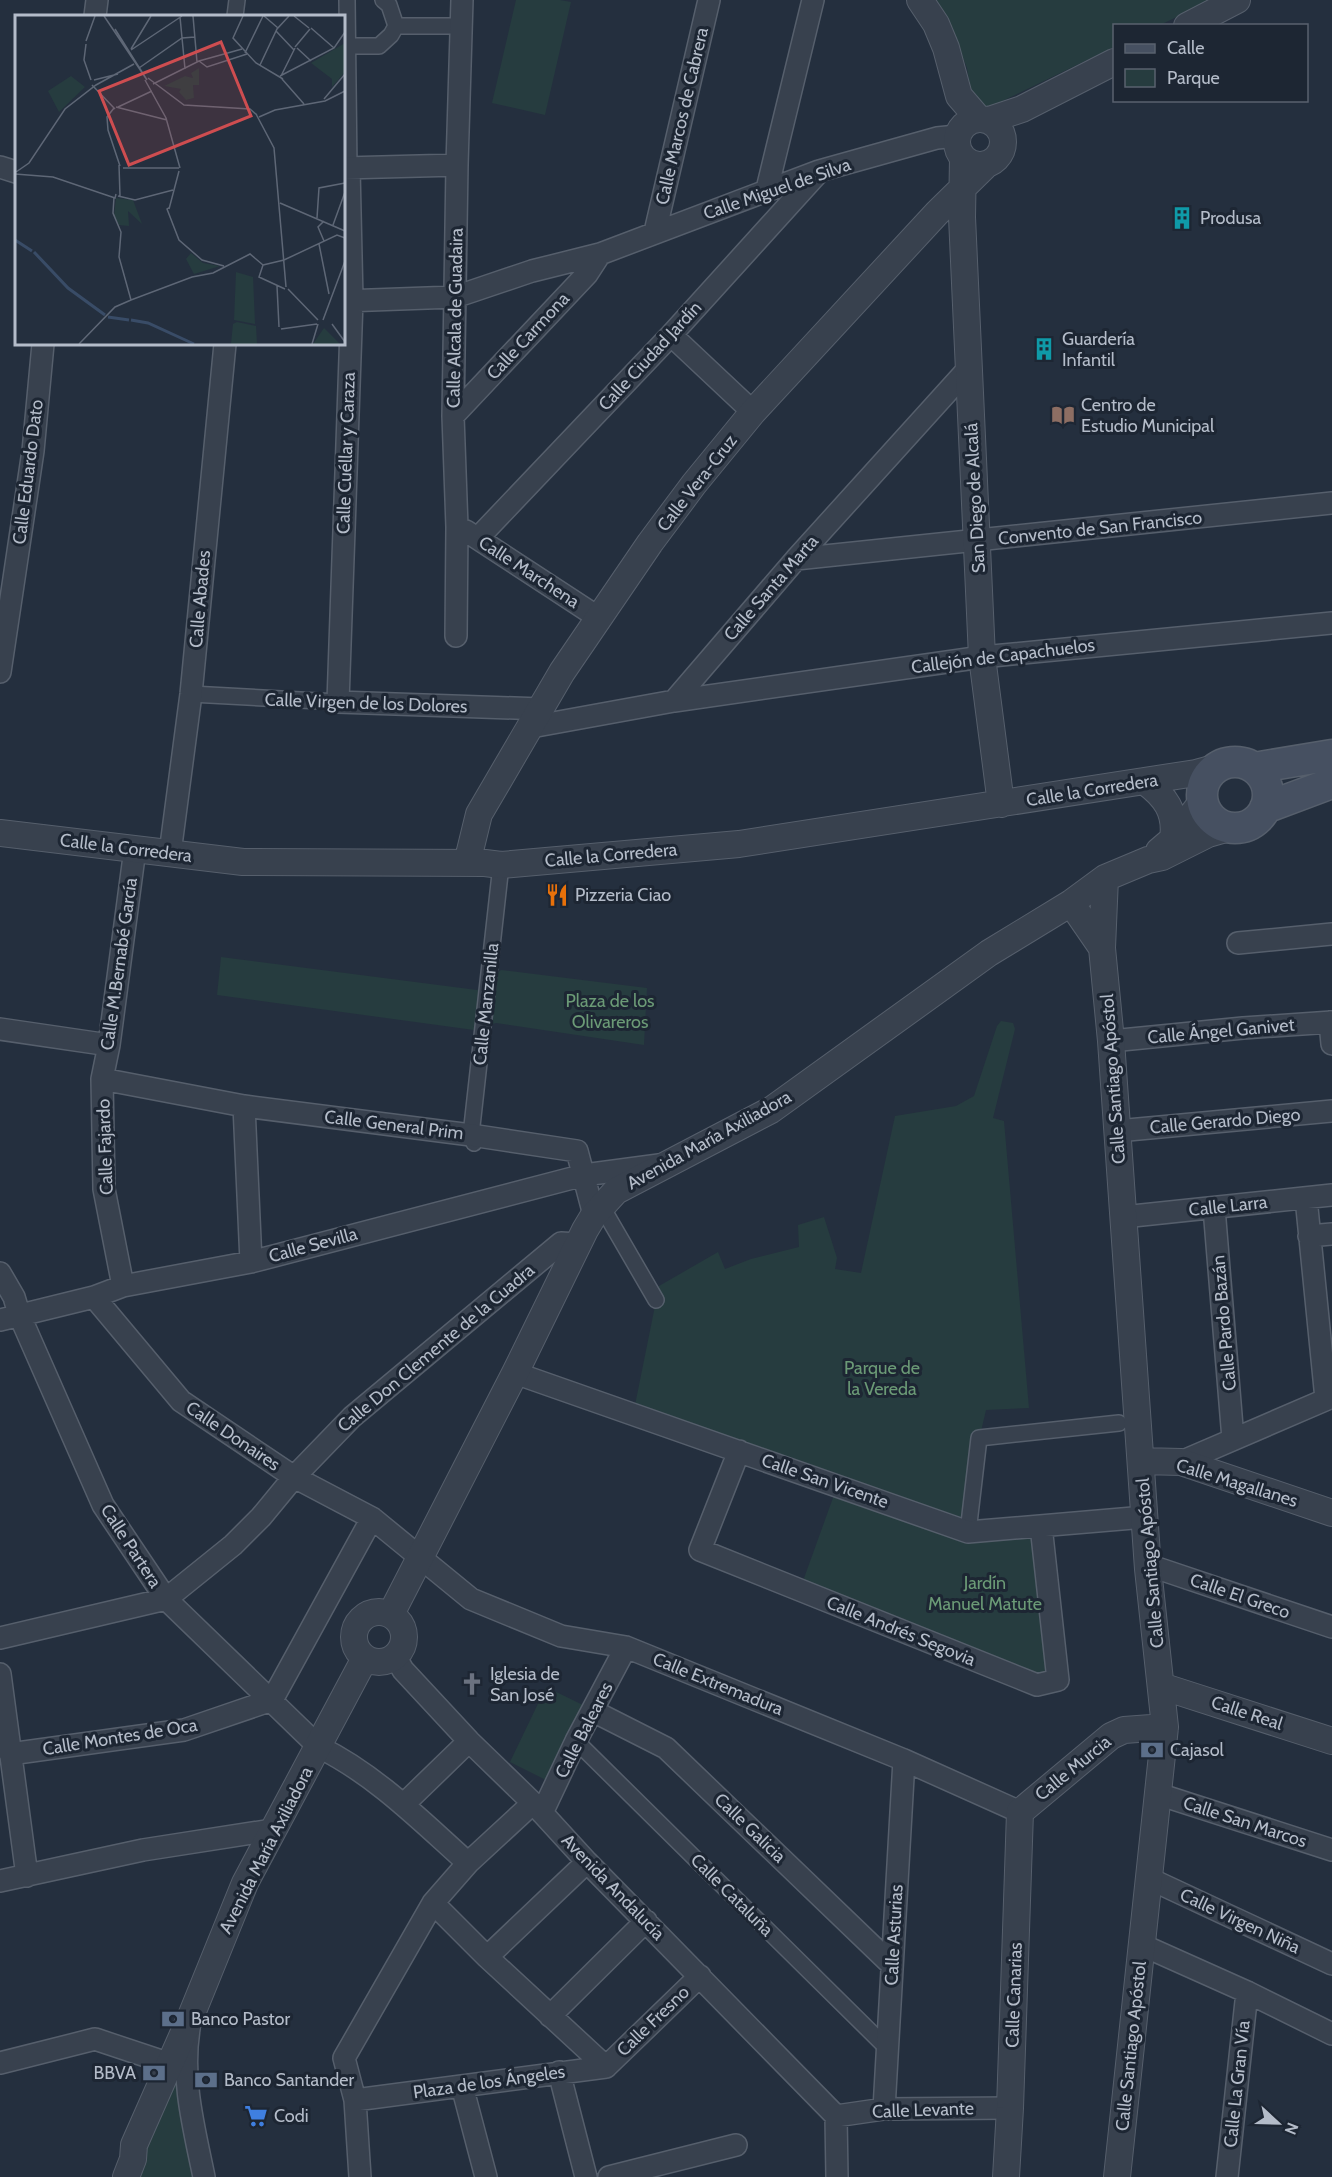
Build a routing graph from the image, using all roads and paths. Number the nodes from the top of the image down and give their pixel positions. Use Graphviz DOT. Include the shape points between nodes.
graph roads {
  1 [pos="97,0"];
  2 [pos="237,0"];
  3 [pos="346,0"];
  4 [pos="383,0"];
  5 [pos="462,0"];
  6 [pos="709,0"];
  7 [pos="813,0"];
  8 [pos="921,0"];
  9 [pos="1238,0"];
  10 [pos="95,15"];
  11 [pos="235,15"];
  12 [pos="1191,24"];
  13 [pos="396,26"];
  14 [pos="462,26"];
  15 [pos="347,46"];
  16 [pos="1113,63"];
  17 [pos="346,99"];
  18 [pos="977,139"];
  19 [pos="457,165"];
  20 [pos="0,167"];
  21 [pos="346,168"];
  22 [pos="819,171"];
  23 [pos="15,172"];
  24 [pos="767,189"];
  25 [pos="963,190"];
  26 [pos="655,232"];
  27 [pos="600,254"];
  28 [pos="455,297"];
  29 [pos="348,301"];
  30 [pos="671,335"];
  31 [pos="43,345"];
  32 [pos="225,345"];
  33 [pos="968,369"];
  34 [pos="753,412"];
  35 [pos="453,416"];
  36 [pos="1332,503"];
  37 [pos="458,526"];
  38 [pos="478,538"];
  39 [pos="977,541"];
  40 [pos="796,559"];
  41 [pos="599,618"];
  42 [pos="1332,623"];
  43 [pos="456,636"];
  44 [pos="982,657"];
  45 [pos="0,672"];
  46 [pos="191,694"];
  47 [pos="675,701"];
  48 [pos="338,702"];
  49 [pos="536,718"];
  50 [pos="1332,755"];
  51 [pos="1218,767"];
  52 [pos="1254,768"];
  53 [pos="1144,781"];
  54 [pos="1332,783"];
  55 [pos="1202,801"];
  56 [pos="1001,804"];
  57 [pos="1265,808"];
  58 [pos="1229,828"];
  59 [pos="0,833"];
  60 [pos="1173,839"];
  61 [pos="135,849"];
  62 [pos="170,854"];
  63 [pos="1148,860"];
  64 [pos="485,863"];
  65 [pos="1106,878"];
  66 [pos="1071,903"];
  67 [pos="1332,934"];
  68 [pos="1238,944"];
  69 [pos="1102,948"];
  70 [pos="1331,1022"];
  71 [pos="0,1029"];
  72 [pos="1111,1041"];
  73 [pos="1332,1044"];
  74 [pos="109,1045"];
  75 [pos="102,1079"];
  76 [pos="244,1106"];
  77 [pos="1332,1111"];
  78 [pos="1117,1131"];
  79 [pos="472,1139"];
  80 [pos="668,1164"];
  81 [pos="584,1175"];
  82 [pos="1332,1195"];
  83 [pos="1306,1198"];
  84 [pos="1214,1208"];
  85 [pos="598,1211"];
  86 [pos="1123,1217"];
  87 [pos="1332,1234"];
  88 [pos="1309,1236"];
  89 [pos="578,1244"];
  90 [pos="251,1262"];
  91 [pos="0,1273"];
  92 [pos="123,1286"];
  93 [pos="94,1297"];
  94 [pos="656,1300"];
  95 [pos="11,1310"];
  96 [pos="515,1372"];
  97 [pos="1329,1398"];
  98 [pos="1119,1423"];
  99 [pos="1233,1439"];
  100 [pos="739,1450"];
  101 [pos="1141,1461"];
  102 [pos="1181,1462"];
  103 [pos="294,1477"];
  104 [pos="1326,1506"];
  105 [pos="1144,1517"];
  106 [pos="372,1518"];
  107 [pos="1041,1526"];
  108 [pos="968,1532"];
  109 [pos="420,1558"];
  110 [pos="1148,1569"];
  111 [pos="166,1599"];
  112 [pos="391,1614"];
  113 [pos="1332,1627"];
  114 [pos="0,1638"];
  115 [pos="626,1647"];
  116 [pos="395,1656"];
  117 [pos="365,1658"];
  118 [pos="0,1674"];
  119 [pos="1161,1686"];
  120 [pos="272,1700"];
  121 [pos="593,1711"];
  122 [pos="1165,1727"];
  123 [pos="469,1741"];
  124 [pos="576,1741"];
  125 [pos="1332,1741"];
  126 [pos="319,1747"];
  127 [pos="10,1754"];
  128 [pos="904,1760"];
  129 [pos="1158,1794"];
  130 [pos="403,1805"];
  131 [pos="537,1808"];
  132 [pos="1020,1812"];
  133 [pos="272,1830"];
  134 [pos="1332,1850"];
  135 [pos="587,1862"];
  136 [pos="468,1863"];
  137 [pos="27,1876"];
  138 [pos="1148,1878"];
  139 [pos="0,1881"];
  140 [pos="433,1903"];
  141 [pos="646,1921"];
  142 [pos="1142,1945"];
  143 [pos="487,1957"];
  144 [pos="1332,1964"];
  145 [pos="892,1965"];
  146 [pos="700,1976"];
  147 [pos="1247,1992"];
  148 [pos="191,2016"];
  149 [pos="550,2016"];
  150 [pos="1332,2034"];
  151 [pos="887,2048"];
  152 [pos="0,2062"];
  153 [pos="170,2064"];
  154 [pos="606,2067"];
  155 [pos="559,2072"];
  156 [pos="462,2086"];
  157 [pos="355,2100"];
  158 [pos="1010,2108"];
  159 [pos="884,2109"];
  160 [pos="836,2116"];
  161 [pos="134,2145"];
  162 [pos="736,2145"];
  163 [pos="694,2167"];
  164 [pos="112,2177"];
  165 [pos="126,2177"];
  166 [pos="204,2177"];
  167 [pos="360,2177"];
  168 [pos="486,2177"];
  169 [pos="586,2177"];
  170 [pos="609,2177"];
  171 [pos="837,2177"];
  172 [pos="1006,2177"];
  173 [pos="1117,2177"];
  174 [pos="1227,2177"];
  1 -- 10 [label="street"];
  2 -- 11 [label="street"];
  3 -- 15 [label="street"];
  4 -- 13 [label="street" via="389,4"];
  5 -- 14 [label="street, Calle Alcala de Guadaira"];
  6 -- 26 [label="street, Calle Marcos de Cabrera"];
  7 -- 24 [label="street"];
  8 -- 18 [label="street, San Diego de Alcalá" via="946,48 959,96 957,103"];
  9 -- 12 [label="street"];
  13 -- 14 [label="street"];
  13 -- 15 [label="street" via="379,46"];
  14 -- 19 [label="street, Calle Alcala de Guadaira"];
  15 -- 17 [label="street"];
  16 -- 18 [label="street" via="1034,103 1027,118"];
  17 -- 21 [label="street"];
  18 -- 22 [label="street, Calle Miguel de Silva" via="937,138"];
  18 -- 25 [label="street, San Diego de Alcalá"];
  19 -- 21 [label="street"];
  19 -- 28 [label="street, Calle Alcala de Guadaira"];
  20 -- 23 [label="street"];
  21 -- 29 [label="street, Calle Cuéllar y Caraza"];
  22 -- 24 [label="street, Calle Miguel de Silva"];
  22 -- 30 [label="street, Calle Ciudad Jardín"];
  24 -- 26 [label="street, Calle Miguel de Silva"];
  25 -- 33 [label="street, San Diego de Alcalá"];
  25 -- 34 [label="street, Calle Vera-Cruz" via="937,213"];
  26 -- 27 [label="street, Calle Miguel de Silva"];
  27 -- 28 [label="street, Calle Miguel de Silva" via="532,271"];
  27 -- 35 [label="street, Calle Carmona" via="587,274"];
  28 -- 29 [label="street, Calle Miguel de Silva"];
  28 -- 35 [label="street, Calle Alcala de Guadaira"];
  29 -- 48 [label="street, Calle Cuéllar y Caraza"];
  30 -- 34 [label="street"];
  30 -- 38 [label="street, Calle Ciudad Jardín"];
  31 -- 45 [label="street, Calle Eduardo Dato" via="33,451"];
  32 -- 46 [label="street, Calle Abades"];
  33 -- 39 [label="street, San Diego de Alcalá"];
  33 -- 40 [label="street, Calle Santa Marta"];
  34 -- 41 [label="street, Calle Vera-Cruz" via="694,484"];
  35 -- 37 [label="street, Calle Alcala de Guadaira"];
  36 -- 39 [label="street, Convento de San Francisco"];
  37 -- 38 [label="street, Calle Marchena"];
  37 -- 43 [label="street, Calle Alcala de Guadaira"];
  38 -- 41 [label="street, Calle Marchena"];
  39 -- 40 [label="street, Convento de San Francisco"];
  39 -- 44 [label="street, San Diego de Alcalá"];
  40 -- 47 [label="street, Calle Santa Marta"];
  41 -- 49 [label="street, Calle Vera-Cruz"];
  42 -- 44 [label="street, Callejón de Capachuelos"];
  44 -- 47 [label="street, Callejón de Capachuelos"];
  44 -- 56 [label="street, San Diego de Alcalá"];
  46 -- 48 [label="street, Calle Virgen de los Dolores"];
  46 -- 62 [label="street, Calle Abades"];
  47 -- 49 [label="street"];
  48 -- 49 [label="street, Calle Virgen de los Dolores"];
  49 -- 64 [label="street, Calle Vera-Cruz" via="479,814"];
  50 -- 52 [label="main road"];
  51 -- 52 [label="main road" via="1236,762"];
  51 -- 53 [label="street, Calle la Corredera"];
  51 -- 55 [label="main road" via="1206,778"];
  52 -- 57 [label="main road" via="1266,783"];
  53 -- 55 [label="street"];
  53 -- 56 [label="street, Calle la Corredera"];
  53 -- 60 [label="street" via="1159,792 1171,809"];
  54 -- 57 [label="main road"];
  55 -- 58 [label="main road" via="1212,819"];
  55 -- 60 [label="street"];
  56 -- 64 [label="street, Calle la Corredera" via="739,844"];
  57 -- 58 [label="main road" via="1251,825"];
  58 -- 63 [label="street"];
  59 -- 61 [label="street, Calle la Corredera"];
  60 -- 63 [label="street"];
  61 -- 62 [label="street, Calle la Corredera"];
  61 -- 74 [label="street, Calle M.Bernabé García"];
  62 -- 64 [label="street, Calle la Corredera" via="243,862"];
  63 -- 65 [label="street, Avenida María Axiliadora"];
  64 -- 79 [label="street, Calle Manzanilla"];
  65 -- 66 [label="street, Avenida María Axiliadora"];
  65 -- 69 [label="street, Calle Santiago Apóstol"];
  66 -- 69 [label="street, Calle Santiago Apóstol"];
  66 -- 80 [label="street, Avenida María Axiliadora" via="989,953 771,1110"];
  67 -- 68 [label="street"];
  69 -- 72 [label="street, Calle Santiago Apóstol"];
  70 -- 72 [label="street, Calle Ángel Ganivet"];
  70 -- 73 [label="street"];
  71 -- 74 [label="street"];
  72 -- 78 [label="street, Calle Santiago Apóstol"];
  74 -- 75 [label="street, Calle M.Bernabé García"];
  75 -- 76 [label="street, Calle General Prim"];
  75 -- 92 [label="street, Calle Fajardo" via="104,1189"];
  76 -- 79 [label="street, Calle General Prim"];
  76 -- 90 [label="street"];
  77 -- 78 [label="street, Calle Gerardo Diego"];
  78 -- 86 [label="street, Calle Santiago Apóstol"];
  79 -- 81 [label="street, Calle General Prim" via="577,1151"];
  80 -- 81 [label="street"];
  80 -- 85 [label="street, Avenida María Axiliadora" via="616,1191"];
  81 -- 85 [label="street"];
  81 -- 90 [label="street, Calle Sevilla"];
  82 -- 83 [label="street, Calle Larra"];
  83 -- 84 [label="street, Calle Larra"];
  83 -- 88 [label="street"];
  84 -- 86 [label="street, Calle Larra"];
  84 -- 99 [label="street, Calle Pardo Bazán"];
  85 -- 89 [label="street, Avenida María Axiliadora"];
  85 -- 94 [label="street"];
  86 -- 101 [label="street, Calle Santiago Apóstol"];
  87 -- 88 [label="street"];
  88 -- 97 [label="street"];
  89 -- 96 [label="street, Avenida María Axiliadora"];
  89 -- 103 [label="street, Calle Don Clemente de la Cuadra" via="561,1243 352,1417"];
  90 -- 92 [label="street, Calle Sevilla"];
  91 -- 95 [label="street, Calle Partera"];
  92 -- 93 [label="street, Calle Sevilla"];
  93 -- 95 [label="street, Calle Sevilla"];
  93 -- 103 [label="street, Calle Donaires" via="181,1401"];
  95 -- 111 [label="street, Calle Partera" via="104,1505"];
  96 -- 100 [label="street, Calle San Vicente"];
  96 -- 109 [label="street, Avenida María Axiliadora"];
  97 -- 99 [label="street"];
  98 -- 108 [label="street" via="979,1438"];
  99 -- 102 [label="street"];
  100 -- 107 [label="street, Calle Andrés Segovia" via="700,1550 1037,1685 1058,1680"];
  100 -- 108 [label="street, Calle San Vicente"];
  101 -- 102 [label="street, Calle Magallanes"];
  101 -- 105 [label="street, Calle Santiago Apóstol"];
  102 -- 104 [label="street, Calle Magallanes"];
  103 -- 106 [label="street, Calle Donaires"];
  103 -- 111 [label="street, Calle Don Clemente de la Cuadra" via="233,1545"];
  105 -- 107 [label="street, Calle San Vicente"];
  105 -- 110 [label="street, Calle Santiago Apóstol"];
  106 -- 109 [label="street, Calle Donaires"];
  106 -- 120 [label="street"];
  107 -- 108 [label="street, Calle San Vicente"];
  109 -- 112 [label="street, Avenida María Axiliadora"];
  109 -- 115 [label="street, Calle Extremadura" via="471,1599 561,1636"];
  110 -- 113 [label="street, Calle El Greco" via="1157,1568"];
  110 -- 119 [label="street, Calle Santiago Apóstol"];
  111 -- 114 [label="street, Calle Don Clemente de la Cuadra"];
  111 -- 120 [label="street, Calle Partera"];
  112 -- 116 [label="street" via="404,1634 404,1642"];
  112 -- 117 [label="street" via="374,1612 355,1628 355,1645"];
  115 -- 121 [label="street, Calle Baleares"];
  115 -- 128 [label="street, Calle Extremadura"];
  116 -- 117 [label="street" via="381,1662"];
  116 -- 123 [label="street, Avenida Andalucía" via="403,1670"];
  117 -- 126 [label="street, Avenida María Axiliadora"];
  118 -- 127 [label="street"];
  119 -- 122 [label="street, Calle Santiago Apóstol"];
  119 -- 125 [label="street, Calle Real"];
  120 -- 126 [label="street, Calle Partera"];
  120 -- 127 [label="street, Calle Montes de Oca" via="184,1730"];
  121 -- 124 [label="street, Calle Baleares"];
  121 -- 145 [label="street, Calle Galicia" via="666,1748"];
  122 -- 129 [label="street, Calle Santiago Apóstol"];
  122 -- 132 [label="street, Calle Murcia" via="1124,1730 1111,1736"];
  123 -- 130 [label="street"];
  123 -- 131 [label="street, Avenida Andalucía"];
  124 -- 131 [label="street, Calle Baleares"];
  124 -- 151 [label="street, Calle Cataluña"];
  126 -- 130 [label="street, Calle Partera" via="346,1760"];
  126 -- 133 [label="street, Avenida María Axiliadora"];
  127 -- 137 [label="street"];
  128 -- 132 [label="street, Calle Extremadura"];
  128 -- 145 [label="street, Calle Asturias"];
  129 -- 134 [label="street, Calle San Marcos"];
  129 -- 138 [label="street, Calle Santiago Apóstol"];
  130 -- 136 [label="street, Calle Partera"];
  131 -- 135 [label="street, Avenida Andalucía"];
  131 -- 136 [label="street"];
  132 -- 158 [label="street, Calle Canarias"];
  133 -- 137 [label="street" via="143,1850"];
  133 -- 148 [label="street, Avenida María Axiliadora" via="234,1908"];
  135 -- 141 [label="street, Avenida Andalucía"];
  135 -- 143 [label="street"];
  136 -- 140 [label="street"];
  137 -- 139 [label="street"];
  138 -- 142 [label="street, Calle Santiago Apóstol"];
  138 -- 144 [label="street, Calle Virgen Niña"];
  140 -- 143 [label="street, Plaza de los Ángeles"];
  140 -- 157 [label="street" via="344,2058"];
  141 -- 146 [label="street, Avenida Andalucía"];
  141 -- 149 [label="street"];
  142 -- 147 [label="street"];
  142 -- 173 [label="street, Calle Santiago Apóstol"];
  143 -- 149 [label="street, Plaza de los Ángeles"];
  145 -- 151 [label="street, Calle Asturias"];
  146 -- 154 [label="street, Calle Fresno"];
  146 -- 160 [label="street, Avenida Andalucía"];
  147 -- 150 [label="street"];
  147 -- 174 [label="street, Calle La Gran Vía"];
  148 -- 153 [label="street, Avenida María Axiliadora"];
  148 -- 166 [label="street" via="187,2086"];
  149 -- 154 [label="street, Plaza de los Ángeles"];
  151 -- 159 [label="street, Calle Asturias"];
  152 -- 153 [label="street" via="95,2039"];
  153 -- 161 [label="street, Avenida María Axiliadora"];
  154 -- 155 [label="street, Plaza de los Ángeles"];
  155 -- 156 [label="street, Plaza de los Ángeles"];
  155 -- 169 [label="street"];
  156 -- 157 [label="street, Plaza de los Ángeles"];
  156 -- 168 [label="street"];
  157 -- 167 [label="street"];
  158 -- 159 [label="street, Calle Levante"];
  158 -- 172 [label="street, Calle Canarias"];
  159 -- 160 [label="street, Calle Levante"];
  160 -- 171 [label="street"];
  161 -- 164 [label="street, Avenida María Axiliadora" via="124,2153"];
  161 -- 165 [label="street, Avenida María Axiliadora"];
  162 -- 163 [label="street"];
  163 -- 170 [label="street"];
}
